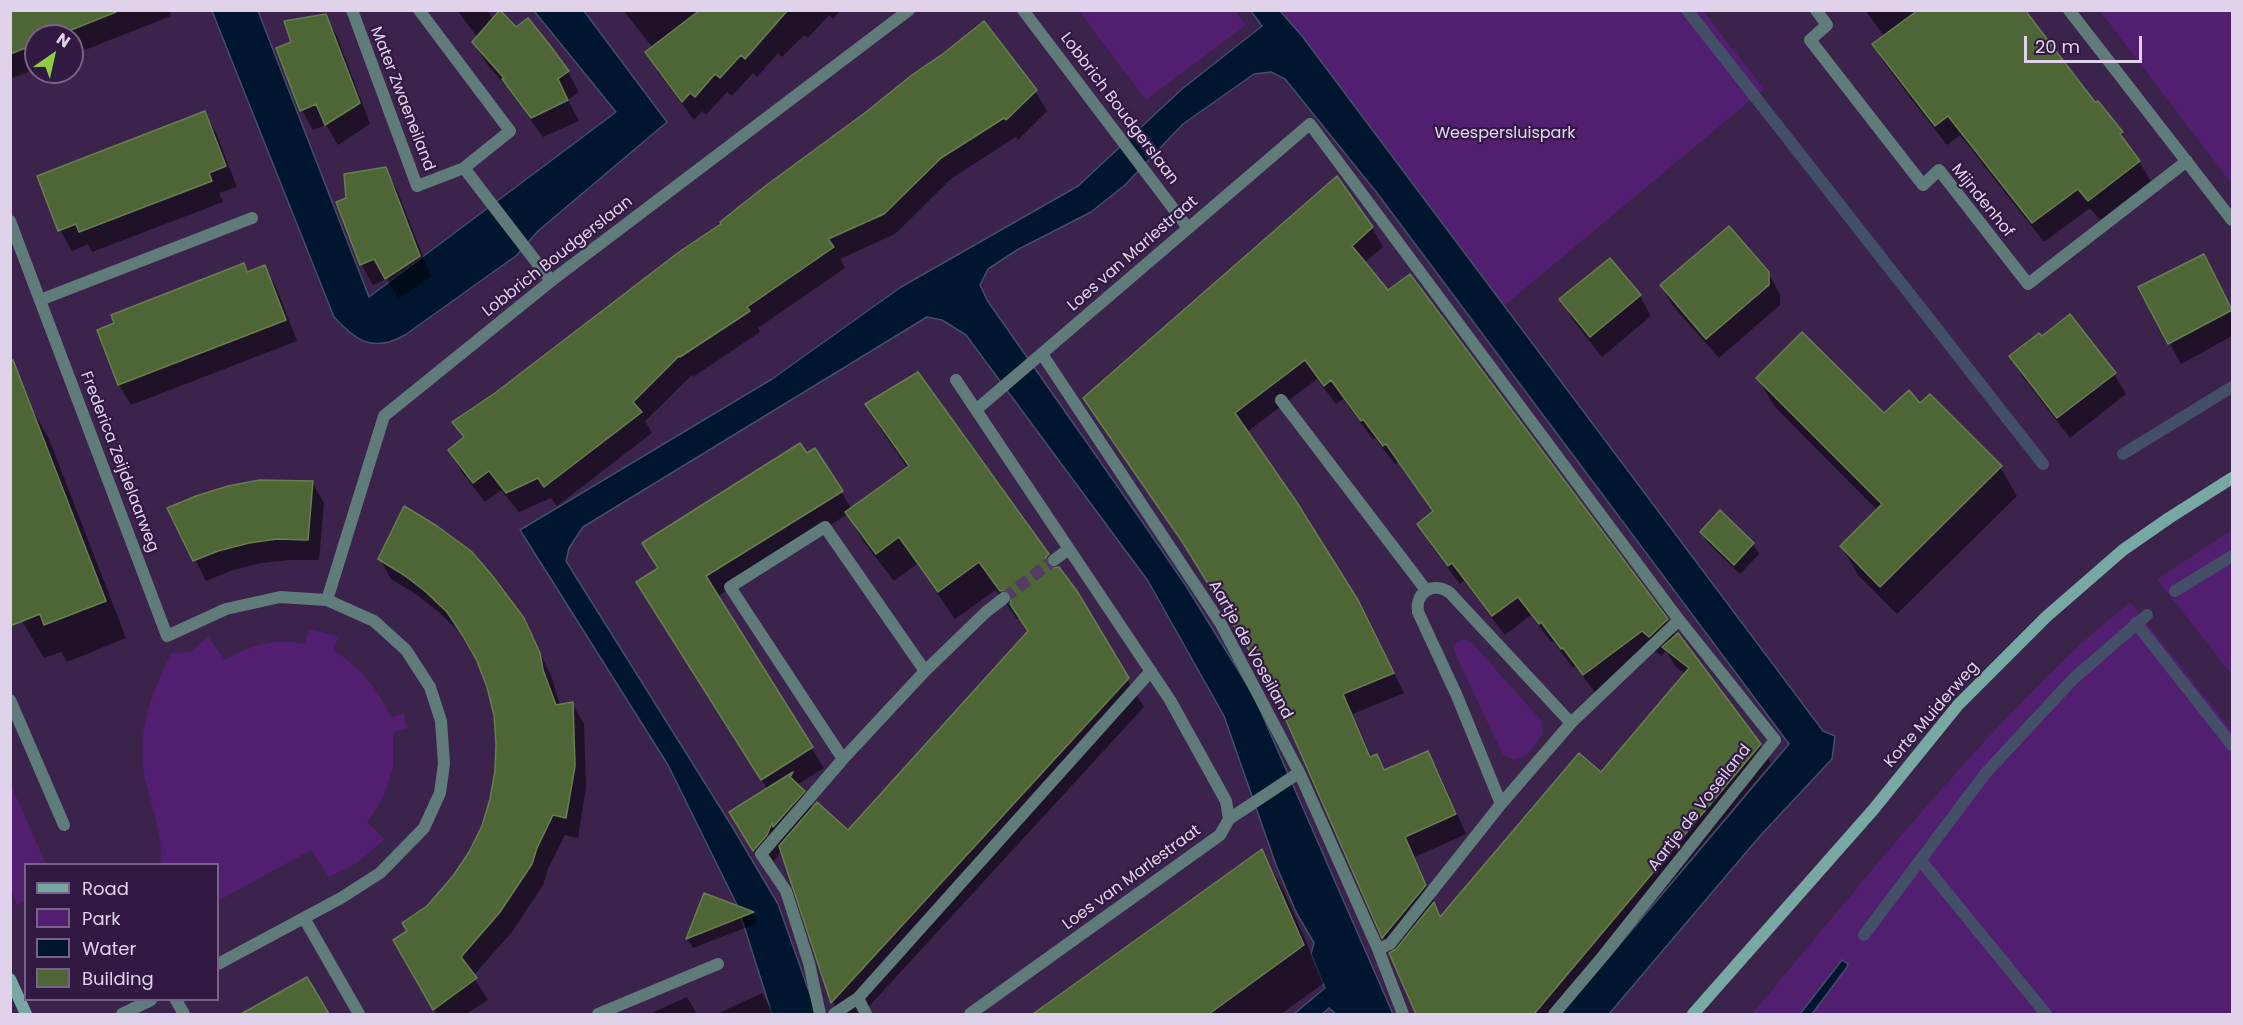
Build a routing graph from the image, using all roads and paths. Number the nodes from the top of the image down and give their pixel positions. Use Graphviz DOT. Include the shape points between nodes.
graph roads {
  1 [pos="352,10"];
  2 [pos="419,10"];
  3 [pos="909,10"];
  4 [pos="1023,10"];
  5 [pos="1816,10"];
  6 [pos="2069,10"];
  7 [pos="1310,123"];
  8 [pos="2187,161"];
  9 [pos="464,168"];
  10 [pos="252,218"];
  11 [pos="2232,220"];
  12 [pos="10,221"];
  13 [pos="1188,228"];
  14 [pos="547,276"];
  15 [pos="40,300"];
  16 [pos="1042,354"];
  17 [pos="956,380"];
  18 [pos="1281,400"];
  19 [pos="977,409"];
  20 [pos="2232,478"];
  21 [pos="1070,549"];
  22 [pos="1054,560"];
  23 [pos="1426,590"];
  24 [pos="1005,598"];
  25 [pos="327,600"];
  26 [pos="1679,620"];
  27 [pos="925,671"];
  28 [pos="1151,671"];
  29 [pos="10,700"];
  30 [pos="1571,723"];
  31 [pos="843,759"];
  32 [pos="1294,776"];
  33 [pos="1501,804"];
  34 [pos="1229,819"];
  35 [pos="64,825"];
  36 [pos="304,918"];
  37 [pos="1378,949"];
  38 [pos="219,963"];
  39 [pos="718,964"];
  40 [pos="10,979"];
  41 [pos="858,998"];
  42 [pos="147,1001"];
  43 [pos="26,1014"];
  44 [pos="122,1014"];
  45 [pos="359,1014"];
  46 [pos="598,1014"];
  47 [pos="820,1014"];
  48 [pos="834,1014"];
  49 [pos="866,1014"];
  50 [pos="970,1014"];
  51 [pos="1402,1014"];
  52 [pos="1554,1014"];
  53 [pos="1693,1014"];
  1 -- 9 [label="street, Mater Zwaeneiland" via="417,186"];
  2 -- 9 [label="street, Mater Zwaeneiland" via="510,131"];
  3 -- 14 [label="street, Lobbrich Boudgerslaan"];
  4 -- 13 [label="street, Lobbrich Boudgerslaan"];
  5 -- 8 [label="street, Mijndenhof" via="1827,25 1810,40 1923,185 1939,170 2028,284"];
  6 -- 8 [label="street"];
  7 -- 13 [label="street, Loes van Marlestraat"];
  7 -- 26 [label="street, Aartje de Voseiland"];
  8 -- 11 [label="street"];
  9 -- 14 [label="street"];
  10 -- 15 [label="street"];
  12 -- 15 [label="street, Frederica Zeijdelaarweg"];
  13 -- 16 [label="street, Loes van Marlestraat"];
  14 -- 25 [label="street, Lobbrich Boudgerslaan" via="384,416"];
  15 -- 25 [label="street, Frederica Zeijdelaarweg" via="167,636 226,609 280,597"];
  16 -- 19 [label="street, Loes van Marlestraat"];
  16 -- 37 [label="street, Aartje de Voseiland" via="1221,624 1300,774"];
  17 -- 19 [label="street"];
  18 -- 23 [label="street"];
  19 -- 21 [label="street"];
  20 -- 53 [label="main road, Korte Muiderweg" via="2123,550 2046,616 1958,705 1873,810"];
  21 -- 22 [label="street"];
  21 -- 28 [label="street"];
  23 -- 30 [label="street" via="1439,587 1450,593"];
  23 -- 33 [label="street" via="1418,599 1418,612"];
  24 -- 27 [label="street"];
  25 -- 36 [label="street" via="374,621 406,650 430,687 441,721 444,764 440,792 424,828 380,873"];
  26 -- 30 [label="street"];
  26 -- 52 [label="street, Aartje de Voseiland" via="1775,740"];
  27 -- 31 [label="street"];
  27 -- 31 [label="street" via="825,527 730,587"];
  28 -- 34 [label="street" via="1226,801"];
  28 -- 41 [label="street"];
  29 -- 35 [label="street"];
  30 -- 33 [label="street"];
  31 -- 47 [label="street" via="761,854 786,891"];
  32 -- 34 [label="street"];
  33 -- 37 [label="street" via="1390,944"];
  34 -- 50 [label="street, Loes van Marlestraat" via="1220,835"];
  36 -- 38 [label="street"];
  36 -- 45 [label="street"];
  37 -- 51 [label="street, Aartje de Voseiland"];
  39 -- 46 [label="street"];
  40 -- 43 [label="main road"];
  41 -- 48 [label="street"];
  41 -- 49 [label="street"];
  42 -- 44 [label="street"];
}
